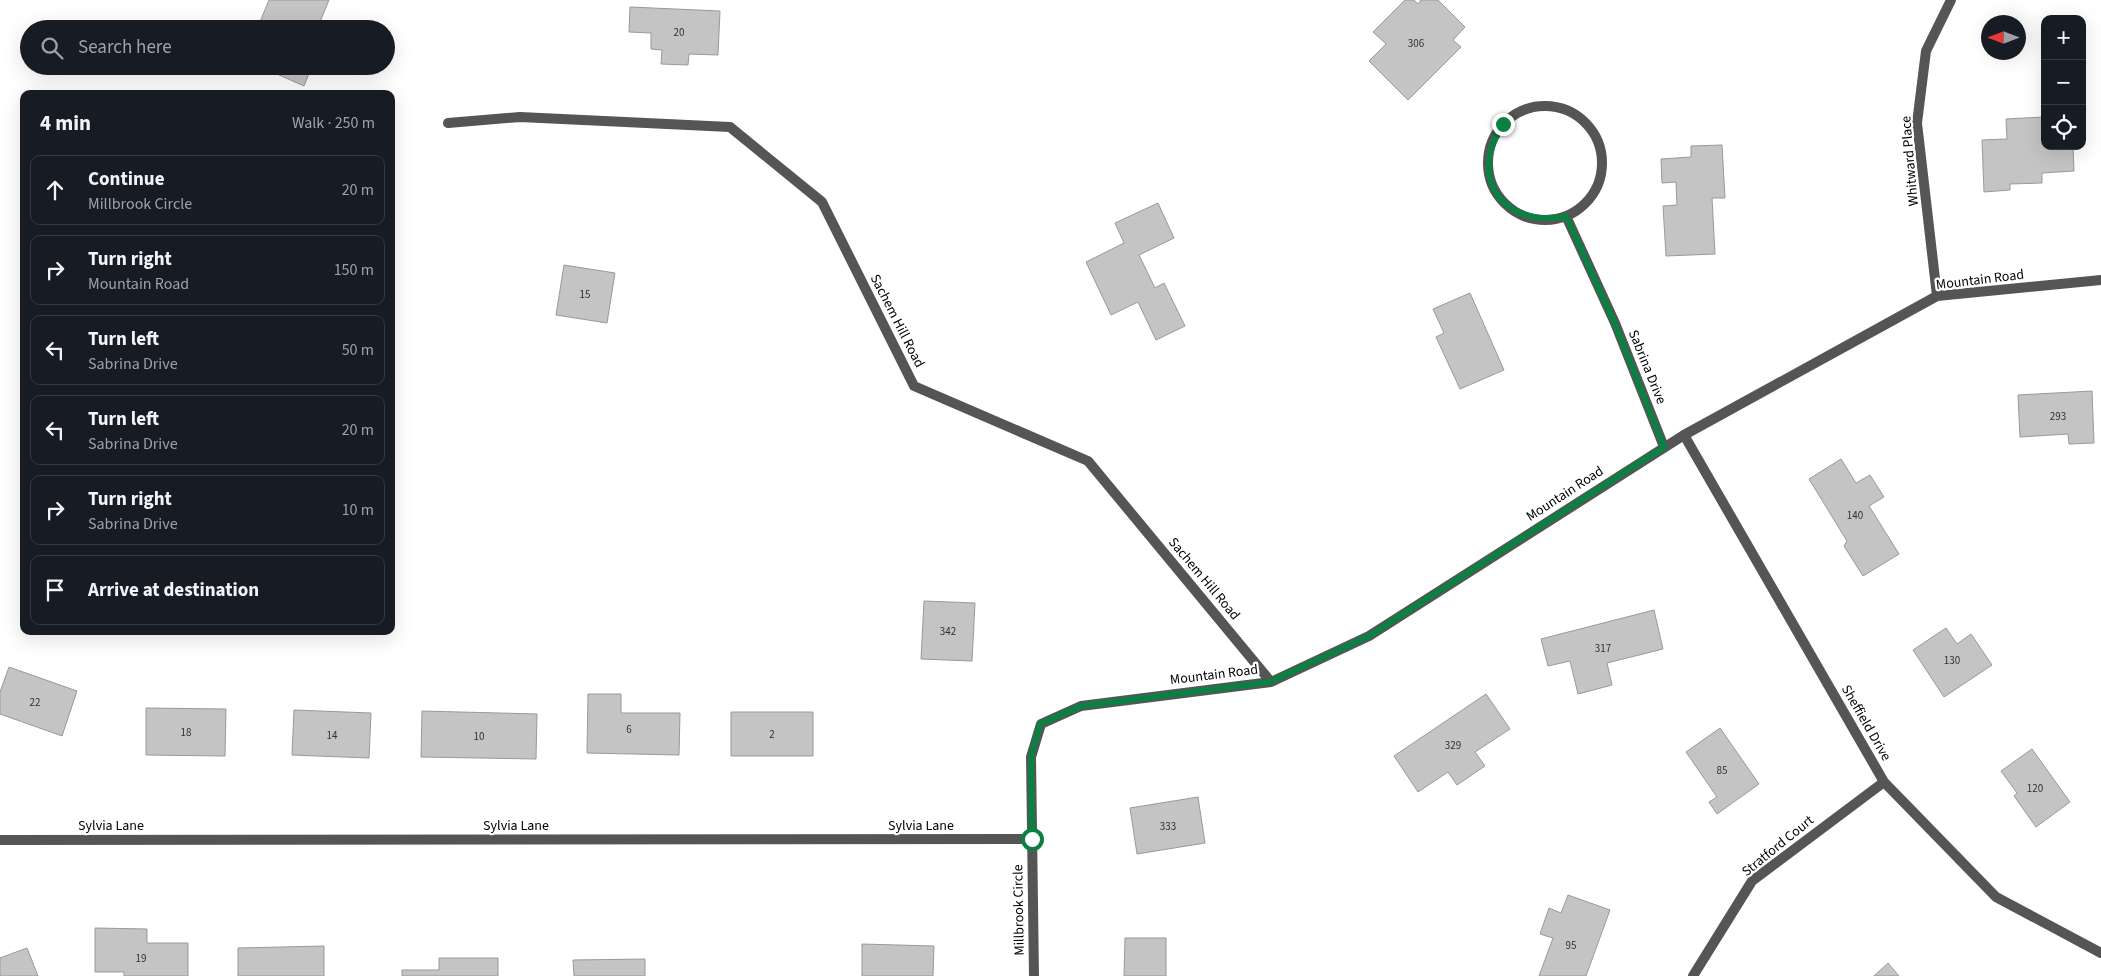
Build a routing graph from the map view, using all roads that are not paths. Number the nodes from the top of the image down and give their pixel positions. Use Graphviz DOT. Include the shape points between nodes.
graph roads {
  1 [pos="1950,0"];
  2 [pos="448,123"];
  3 [pos="1566,216"];
  4 [pos="2101,280"];
  5 [pos="1937,296"];
  6 [pos="1684,435"];
  7 [pos="1664,447"];
  8 [pos="1270,682"];
  9 [pos="1040,724"];
  10 [pos="1884,782"];
  11 [pos="1032,839"];
  12 [pos="0,840"];
  13 [pos="2101,953"];
  14 [pos="1034,976"];
  15 [pos="1693,976"];
  1 -- 5 [label="street, Whitward Place" via="1926,52 1918,123"];
  2 -- 8 [label="street, Sachem Hill Road" via="520,117 730,127 822,202 914,386 1088,461"];
  3 -- 3 [label="street" via="1580,208 1592,195 1600,179 1600,145 1592,129 1580,117 1548,105 1532,106 1516,113 1493,138 1488,154 1493,188 1516,212 1532,219"];
  3 -- 7 [label="street, Sabrina Drive" via="1615,324"];
  4 -- 5 [label="street, Mountain Road"];
  5 -- 6 [label="street, Mountain Road"];
  6 -- 7 [label="street, Mountain Road"];
  6 -- 10 [label="street, Sheffield Drive"];
  7 -- 8 [label="street, Mountain Road" via="1369,636"];
  8 -- 9 [label="street, Mountain Road" via="1081,706"];
  9 -- 11 [label="street, Millbrook Circle" via="1031,757"];
  10 -- 13 [label="street, Sheffield Drive" via="1996,897"];
  10 -- 15 [label="street, Stratford Court" via="1752,881"];
  11 -- 12 [label="street, Sylvia Lane"];
  11 -- 14 [label="street, Millbrook Circle"];
}
